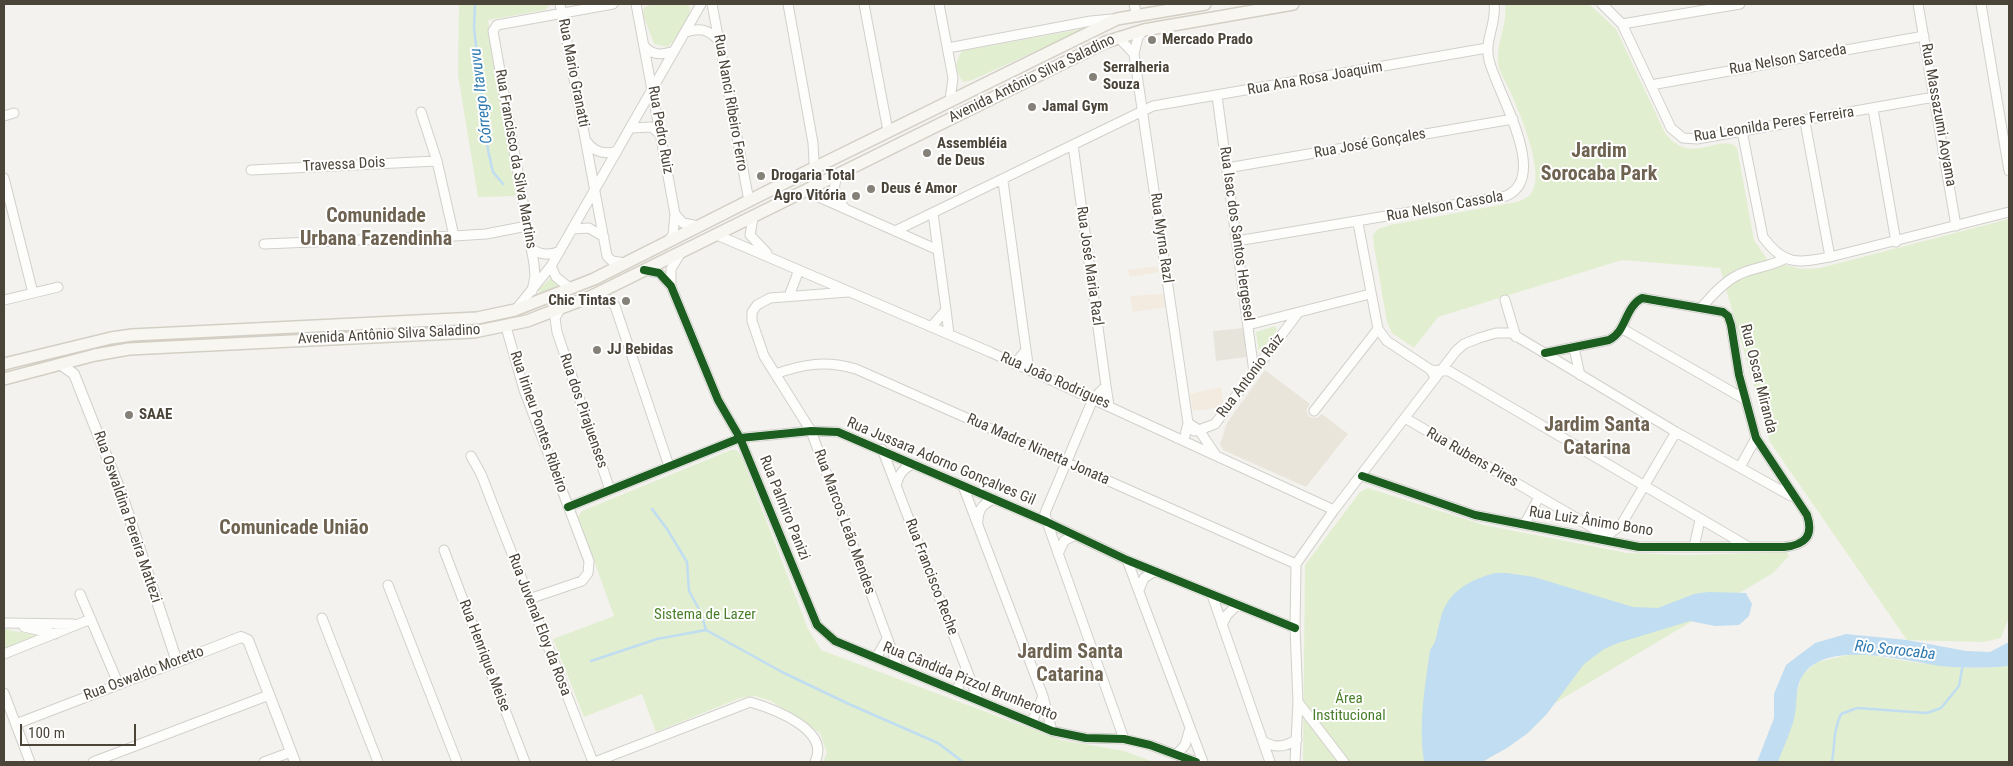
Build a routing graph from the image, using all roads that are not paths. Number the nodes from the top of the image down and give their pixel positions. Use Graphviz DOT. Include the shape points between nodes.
graph roads {
  1 [pos="613,4"];
  2 [pos="636,4"];
  3 [pos="694,4"];
  4 [pos="701,4"];
  5 [pos="712,4"];
  6 [pos="788,4"];
  7 [pos="864,4"];
  8 [pos="939,4"];
  9 [pos="1134,4"];
  10 [pos="1206,4"];
  11 [pos="1294,4"];
  12 [pos="1494,4"];
  13 [pos="1602,4"];
  14 [pos="1740,4"];
  15 [pos="1918,4"];
  16 [pos="1981,4"];
  17 [pos="561,8"];
  18 [pos="696,14"];
  19 [pos="1137,16"];
  20 [pos="1117,19"];
  21 [pos="1622,24"];
  22 [pos="1144,30"];
  23 [pos="686,32"];
  24 [pos="1924,36"];
  25 [pos="1118,37"];
  26 [pos="719,42"];
  27 [pos="644,47"];
  28 [pos="948,48"];
  29 [pos="1487,48"];
  30 [pos="674,51"];
  31 [pos="1134,54"];
  32 [pos="953,78"];
  33 [pos="1651,84"];
  34 [pos="652,91"];
  35 [pos="966,93"];
  36 [pos="1217,96"];
  37 [pos="1934,97"];
  38 [pos="989,98"];
  39 [pos="950,100"];
  40 [pos="1873,109"];
  41 [pos="1143,110"];
  42 [pos="421,112"];
  43 [pos="14,113"];
  44 [pos="4,116"];
  45 [pos="1513,120"];
  46 [pos="1804,122"];
  47 [pos="631,128"];
  48 [pos="888,131"];
  49 [pos="1742,131"];
  50 [pos="660,134"];
  51 [pos="586,142"];
  52 [pos="1072,145"];
  53 [pos="813,148"];
  54 [pos="617,151"];
  55 [pos="832,159"];
  56 [pos="438,161"];
  57 [pos="817,166"];
  58 [pos="1227,168"];
  59 [pos="251,170"];
  60 [pos="2009,171"];
  61 [pos="806,172"];
  62 [pos="836,175"];
  63 [pos="4,178"];
  64 [pos="1003,180"];
  65 [pos="595,189"];
  66 [pos="805,191"];
  67 [pos="749,202"];
  68 [pos="848,210"];
  69 [pos="2009,212"];
  70 [pos="933,213"];
  71 [pos="675,214"];
  72 [pos="753,218"];
  73 [pos="1358,222"];
  74 [pos="526,226"];
  75 [pos="698,226"];
  76 [pos="1956,226"];
  77 [pos="573,229"];
  78 [pos="895,230"];
  79 [pos="717,235"];
  80 [pos="454,236"];
  81 [pos="604,237"];
  82 [pos="669,240"];
  83 [pos="1238,241"];
  84 [pos="1896,242"];
  85 [pos="264,244"];
  86 [pos="530,246"];
  87 [pos="938,250"];
  88 [pos="560,251"];
  89 [pos="681,253"];
  90 [pos="1830,257"];
  91 [pos="773,258"];
  92 [pos="1784,259"];
  93 [pos="625,263"];
  94 [pos="551,266"];
  95 [pos="644,270"];
  96 [pos="799,270"];
  97 [pos="671,286"];
  98 [pos="58,287"];
  99 [pos="572,289"];
  100 [pos="532,291"];
  101 [pos="851,292"];
  102 [pos="33,293"];
  103 [pos="1370,294"];
  104 [pos="789,296"];
  105 [pos="590,297"];
  106 [pos="4,300"];
  107 [pos="1505,300"];
  108 [pos="1702,307"];
  109 [pos="560,309"];
  110 [pos="515,310"];
  111 [pos="946,310"];
  112 [pos="1298,313"];
  113 [pos="1509,316"];
  114 [pos="537,317"];
  115 [pos="1281,317"];
  116 [pos="1248,325"];
  117 [pos="931,326"];
  118 [pos="506,327"];
  119 [pos="1287,327"];
  120 [pos="1621,328"];
  121 [pos="1378,329"];
  122 [pos="557,332"];
  123 [pos="1504,332"];
  124 [pos="949,334"];
  125 [pos="1516,336"];
  126 [pos="1574,348"];
  127 [pos="1026,350"];
  128 [pos="1545,354"];
  129 [pos="78,360"];
  130 [pos="4,364"];
  131 [pos="60,364"];
  132 [pos="1015,364"];
  133 [pos="1442,369"];
  134 [pos="1028,370"];
  135 [pos="1254,372"];
  136 [pos="74,374"];
  137 [pos="775,374"];
  138 [pos="1433,374"];
  139 [pos="1580,375"];
  140 [pos="4,379"];
  141 [pos="1106,386"];
  142 [pos="1093,399"];
  143 [pos="1746,400"];
  144 [pos="1109,406"];
  145 [pos="1314,411"];
  146 [pos="1405,418"];
  147 [pos="1188,423"];
  148 [pos="1215,424"];
  149 [pos="1199,430"];
  150 [pos="811,431"];
  151 [pos="1676,432"];
  152 [pos="1172,433"];
  153 [pos="1186,436"];
  154 [pos="740,438"];
  155 [pos="1756,438"];
  156 [pos="1210,446"];
  157 [pos="882,449"];
  158 [pos="1215,454"];
  159 [pos="471,456"];
  160 [pos="1066,463"];
  161 [pos="914,464"];
  162 [pos="668,466"];
  163 [pos="1740,467"];
  164 [pos="1362,476"];
  165 [pos="896,486"];
  166 [pos="963,486"];
  167 [pos="1644,486"];
  168 [pos="610,490"];
  169 [pos="1538,496"];
  170 [pos="1793,497"];
  171 [pos="994,499"];
  172 [pos="568,507"];
  173 [pos="1334,510"];
  174 [pos="1578,520"];
  175 [pos="1700,520"];
  176 [pos="1046,522"];
  177 [pos="978,524"];
  178 [pos="1810,524"];
  179 [pos="1524,525"];
  180 [pos="1621,525"];
  181 [pos="1717,530"];
  182 [pos="1075,535"];
  183 [pos="1584,536"];
  184 [pos="1609,539"];
  185 [pos="1623,544"];
  186 [pos="1694,547"];
  187 [pos="1726,547"];
  188 [pos="1749,547"];
  189 [pos="444,550"];
  190 [pos="1058,554"];
  191 [pos="1127,560"];
  192 [pos="1296,564"];
  193 [pos="1155,571"];
  194 [pos="388,586"];
  195 [pos="1139,590"];
  196 [pos="80,594"];
  197 [pos="1212,596"];
  198 [pos="529,599"];
  199 [pos="1237,605"];
  200 [pos="322,618"];
  201 [pos="92,619"];
  202 [pos="79,624"];
  203 [pos="1222,625"];
  204 [pos="1295,628"];
  205 [pos="55,634"];
  206 [pos="825,634"];
  207 [pos="887,639"];
  208 [pos="4,654"];
  209 [pos="876,658"];
  210 [pos="177,662"];
  211 [pos="898,667"];
  212 [pos="966,668"];
  213 [pos="118,683"];
  214 [pos="957,690"];
  215 [pos="4,693"];
  216 [pos="269,695"];
  217 [pos="1043,696"];
  218 [pos="978,699"];
  219 [pos="1298,702"];
  220 [pos="1032,722"];
  221 [pos="16,724"];
  222 [pos="1190,728"];
  223 [pos="1052,731"];
  224 [pos="1124,739"];
  225 [pos="1297,739"];
  226 [pos="1263,741"];
  227 [pos="291,752"];
  228 [pos="1177,754"];
  229 [pos="30,762"];
  230 [pos="93,762"];
  231 [pos="264,762"];
  232 [pos="295,762"];
  233 [pos="378,762"];
  234 [pos="457,762"];
  235 [pos="525,762"];
  236 [pos="594,762"];
  237 [pos="815,762"];
  238 [pos="1196,762"];
  239 [pos="1204,762"];
  240 [pos="1270,762"];
  241 [pos="1295,762"];
  242 [pos="1344,762"];
  1 -- 17 [label="street"];
  2 -- 27 [label="street, Rua Pedro Ruiz"];
  3 -- 18 [label="street"];
  4 -- 18 [label="street"];
  5 -- 26 [label="street, Rua Nanci Ribeiro Ferro"];
  6 -- 53 [label="street"];
  7 -- 48 [label="street"];
  8 -- 28 [label="street"];
  9 -- 19 [label="street"];
  10 -- 19 [label="main road, Avenida Antônio Silva Saladino"];
  11 -- 22 [label="main road, Avenida Antônio Silva Saladino"];
  12 -- 29 [label="street, Rua Nelson Cassola"];
  13 -- 21 [label="street, Rua Leonilda Peres Ferreira"];
  14 -- 21 [label="street"];
  15 -- 24 [label="street, Rua Massazumi Aoyama"];
  16 -- 60 [label="street"];
  17 -- 51 [label="street, Rua Mario Granatti"];
  17 -- 74 [label="street, Rua Francisco da Silva Martins" via="494,28"];
  18 -- 23 [label="street"];
  19 -- 20 [label="main road, Avenida Antônio Silva Saladino"];
  20 -- 28 [label="street"];
  20 -- 35 [label="main road, Avenida Antônio Silva Saladino"];
  21 -- 33 [label="street, Rua Leonilda Peres Ferreira"];
  22 -- 25 [label="main road, Avenida Antônio Silva Saladino"];
  22 -- 31 [label="street"];
  23 -- 26 [label="street" via="698,28"];
  23 -- 30 [label="street"];
  24 -- 33 [label="street, Rua Nelson Sarceda"];
  24 -- 37 [label="street, Rua Massazumi Aoyama"];
  25 -- 31 [label="street"];
  25 -- 38 [label="main road, Avenida Antônio Silva Saladino"];
  26 -- 67 [label="street, Rua Nanci Ribeiro Ferro"];
  27 -- 30 [label="street" via="657,54"];
  27 -- 34 [label="street, Rua Pedro Ruiz"];
  28 -- 32 [label="street"];
  29 -- 36 [label="street, Rua Ana Rosa Joaquim"];
  29 -- 45 [label="street, Rua Nelson Cassola" via="1489,61"];
  30 -- 34 [label="street"];
  31 -- 41 [label="street, Rua Myrna Razl"];
  32 -- 35 [label="street"];
  32 -- 39 [label="street"];
  33 -- 49 [label="street, Rua Leonilda Peres Ferreira" via="1671,128 1678,136 1691,140"];
  34 -- 47 [label="street"];
  34 -- 50 [label="street, Rua Pedro Ruiz"];
  35 -- 38 [label="main road" via="972,99"];
  35 -- 39 [label="main road, Avenida Antônio Silva Saladino"];
  36 -- 41 [label="street, Rua Ana Rosa Joaquim"];
  36 -- 58 [label="street, Rua Isac dos Santos Hergesel"];
  37 -- 40 [label="street, Rua Leonilda Peres Ferreira"];
  37 -- 76 [label="street, Rua Massazumi Aoyama"];
  38 -- 62 [label="main road, Avenida Antônio Silva Saladino"];
  39 -- 48 [label="main road, Avenida Antônio Silva Saladino"];
  40 -- 46 [label="street, Rua Leonilda Peres Ferreira"];
  40 -- 84 [label="street"];
  41 -- 52 [label="street, Rua Ana Rosa Joaquim"];
  41 -- 147 [label="street, Rua Myrna Razl"];
  42 -- 56 [label="street"];
  43 -- 44 [label="street"];
  45 -- 58 [label="street, Rua José Gonçales"];
  45 -- 73 [label="street, Rua Nelson Cassola" via="1524,172 1523,180 1514,193"];
  46 -- 49 [label="street, Rua Leonilda Peres Ferreira"];
  46 -- 90 [label="street"];
  47 -- 50 [label="street" via="651,127"];
  47 -- 54 [label="street"];
  48 -- 55 [label="main road, Avenida Antônio Silva Saladino"];
  49 -- 92 [label="street" via="1762,238"];
  50 -- 71 [label="street, Rua Pedro Ruiz"];
  51 -- 54 [label="street, Rua Mario Granatti" via="594,150"];
  51 -- 65 [label="street, Rua Mario Granatti"];
  52 -- 64 [label="street, Rua Ana Rosa Joaquim"];
  52 -- 141 [label="street, Rua José Maria Razl"];
  53 -- 55 [label="street" via="820,155"];
  53 -- 57 [label="street"];
  53 -- 61 [label="street"];
  54 -- 65 [label="street"];
  55 -- 57 [label="main road, Avenida Antônio Silva Saladino"];
  56 -- 59 [label="street, Travessa Dois"];
  56 -- 80 [label="street"];
  57 -- 61 [label="main road, Avenida Antônio Silva Saladino"];
  57 -- 62 [label="main road"];
  58 -- 83 [label="street, Rua Isac dos Santos Hergesel"];
  61 -- 67 [label="main road, Avenida Antônio Silva Saladino"];
  62 -- 66 [label="main road, Avenida Antônio Silva Saladino"];
  62 -- 68 [label="street" via="836,198"];
  63 -- 102 [label="street"];
  64 -- 70 [label="street, Rua Ana Rosa Joaquim"];
  64 -- 127 [label="street"];
  65 -- 77 [label="street"];
  65 -- 81 [label="street, Rua Mario Granatti"];
  66 -- 68 [label="street"];
  66 -- 72 [label="main road, Avenida Antônio Silva Saladino"];
  67 -- 75 [label="main road, Avenida Antônio Silva Saladino"];
  67 -- 89 [label="main road" via="743,216 692,242"];
  68 -- 78 [label="street"];
  69 -- 76 [label="street"];
  70 -- 78 [label="street, Rua Ana Rosa Joaquim"];
  70 -- 87 [label="street"];
  71 -- 75 [label="street" via="683,223"];
  71 -- 82 [label="street, Rua Pedro Ruiz" via="673,235"];
  72 -- 79 [label="main road, Avenida Antônio Silva Saladino"];
  72 -- 91 [label="street, Rua João Rodrigues" via="750,235"];
  73 -- 83 [label="street, Rua Nelson Cassola"];
  73 -- 103 [label="street"];
  74 -- 80 [label="street"];
  74 -- 86 [label="street, Rua Francisco da Silva Martins"];
  75 -- 82 [label="main road, Avenida Antônio Silva Saladino"];
  76 -- 84 [label="street"];
  77 -- 81 [label="street" via="589,228"];
  77 -- 88 [label="street"];
  78 -- 87 [label="street"];
  79 -- 89 [label="main road, Avenida Antônio Silva Saladino"];
  79 -- 91 [label="street, Rua João Rodrigues"];
  80 -- 85 [label="street"];
  81 -- 93 [label="street, Rua Mario Granatti" via="609,259"];
  82 -- 93 [label="main road, Avenida Antônio Silva Saladino"];
  83 -- 116 [label="street, Rua Isac dos Santos Hergesel"];
  84 -- 90 [label="street"];
  86 -- 88 [label="street" via="534,251 546,254"];
  86 -- 100 [label="street, Rua Francisco da Silva Martins" via="535,276"];
  87 -- 111 [label="street"];
  88 -- 94 [label="street"];
  89 -- 95 [label="main road, Avenida Antônio Silva Saladino"];
  89 -- 97 [label="street" via="671,269"];
  90 -- 92 [label="street" via="1805,262"];
  91 -- 96 [label="street, Rua João Rodrigues"];
  92 -- 108 [label="street" via="1739,274 1725,283"];
  93 -- 99 [label="main road, Avenida Antônio Silva Saladino"];
  94 -- 99 [label="street" via="556,276"];
  94 -- 100 [label="street"];
  95 -- 97 [label="street" via="659,273"];
  95 -- 105 [label="main road, Avenida Antônio Silva Saladino"];
  96 -- 101 [label="street, Rua João Rodrigues"];
  96 -- 104 [label="street"];
  97 -- 154 [label="street, Rua Palmiro Panizi" via="718,400"];
  98 -- 102 [label="street"];
  99 -- 105 [label="main road"];
  99 -- 110 [label="main road, Avenida Antônio Silva Saladino"];
  100 -- 110 [label="street"];
  101 -- 104 [label="street, Rua Marcos Leão Mendes"];
  101 -- 117 [label="street, Rua João Rodrigues"];
  102 -- 106 [label="street"];
  103 -- 112 [label="street"];
  103 -- 121 [label="street"];
  104 -- 137 [label="street, Rua Marcos Leão Mendes" via="762,301 752,312 758,340"];
  105 -- 109 [label="main road, Avenida Antônio Silva Saladino"];
  105 -- 162 [label="street" via="609,300 615,306"];
  107 -- 113 [label="street"];
  108 -- 120 [label="street, Rua Oscar Miranda" via="1642,298 1630,306"];
  108 -- 143 [label="street, Rua Oscar Miranda" via="1716,309 1728,316"];
  109 -- 114 [label="main road, Avenida Antônio Silva Saladino"];
  109 -- 122 [label="street, Rua dos Pirajuenses" via="555,318"];
  110 -- 130 [label="main road, Avenida Antônio Silva Saladino" via="476,318 111,338"];
  111 -- 117 [label="street"];
  111 -- 124 [label="street"];
  112 -- 115 [label="street"];
  112 -- 119 [label="street, Rua Antonio Raiz"];
  113 -- 123 [label="street"];
  113 -- 125 [label="street"];
  114 -- 118 [label="main road, Avenida Antônio Silva Saladino"];
  114 -- 122 [label="street"];
  115 -- 116 [label="street"];
  115 -- 119 [label="street, Rua Antonio Raiz"];
  116 -- 135 [label="street, Rua Isac dos Santos Hergesel"];
  117 -- 124 [label="street, Rua João Rodrigues"];
  118 -- 129 [label="main road, Avenida Antônio Silva Saladino" via="449,333 113,351"];
  118 -- 172 [label="street, Rua Irineu Pontes Ribeiro" via="524,390"];
  119 -- 135 [label="street, Rua Antonio Raiz"];
  120 -- 126 [label="street" via="1609,340"];
  120 -- 143 [label="street"];
  121 -- 138 [label="street" via="1387,341"];
  121 -- 145 [label="street"];
  122 -- 168 [label="street, Rua dos Pirajuenses"];
  123 -- 125 [label="street"];
  123 -- 133 [label="street" via="1464,344"];
  124 -- 132 [label="street, Rua João Rodrigues"];
  125 -- 128 [label="street"];
  126 -- 128 [label="street"];
  126 -- 139 [label="street"];
  127 -- 132 [label="street"];
  127 -- 134 [label="street"];
  128 -- 139 [label="street"];
  129 -- 131 [label="main road, Avenida Antônio Silva Saladino"];
  129 -- 136 [label="street"];
  131 -- 136 [label="street"];
  131 -- 140 [label="main road, Avenida Antônio Silva Saladino"];
  132 -- 134 [label="street, Rua João Rodrigues"];
  133 -- 138 [label="street"];
  133 -- 167 [label="street"];
  134 -- 142 [label="street, Rua João Rodrigues"];
  135 -- 148 [label="street, Rua Antonio Raiz"];
  136 -- 210 [label="street, Rua Oswaldina Pereira Mattezi" via="122,495"];
  137 -- 150 [label="street, Rua Marcos Leão Mendes"];
  137 -- 160 [label="street, Rua Madre Ninetta Jonata" via="816,363 856,369"];
  138 -- 146 [label="street"];
  139 -- 151 [label="street"];
  141 -- 142 [label="street"];
  141 -- 144 [label="street, Rua José Maria Razl"];
  142 -- 144 [label="street, Rua João Rodrigues"];
  142 -- 160 [label="street"];
  143 -- 155 [label="street, Rua Oscar Miranda"];
  144 -- 152 [label="street, Rua João Rodrigues"];
  146 -- 164 [label="street"];
  146 -- 169 [label="street, Rua Rubens Pires"];
  147 -- 149 [label="street"];
  147 -- 152 [label="street"];
  147 -- 153 [label="street, Rua Myrna Razl"];
  148 -- 149 [label="street, Rua Antonio Raiz"];
  148 -- 156 [label="street"];
  149 -- 153 [label="street, Rua Antonio Raiz"];
  149 -- 156 [label="street"];
  150 -- 154 [label="street, Rua Jussara Adorno Gonçalves Gil"];
  150 -- 157 [label="street, Rua Jussara Adorno Gonçalves Gil" via="838,432"];
  150 -- 207 [label="street, Rua Marcos Leão Mendes"];
  151 -- 163 [label="street"];
  151 -- 167 [label="street"];
  152 -- 153 [label="street, Rua João Rodrigues"];
  153 -- 158 [label="street, Rua João Rodrigues"];
  154 -- 162 [label="street, Rua Jussara Adorno Gonçalves Gil"];
  154 -- 206 [label="street, Rua Palmiro Panizi" via="817,625"];
  155 -- 163 [label="street, Rua Oscar Miranda"];
  155 -- 170 [label="street, Rua Oscar Miranda"];
  156 -- 158 [label="street"];
  157 -- 161 [label="street, Rua Jussara Adorno Gonçalves Gil"];
  157 -- 165 [label="street, Rua Francisco Reche"];
  158 -- 173 [label="street, Rua João Rodrigues"];
  159 -- 198 [label="street, Rua Juvenal Eloy da Rosa"];
  160 -- 176 [label="street" via="1045,513"];
  160 -- 192 [label="street, Rua Madre Ninetta Jonata"];
  161 -- 165 [label="street" via="898,476"];
  161 -- 166 [label="street, Rua Jussara Adorno Gonçalves Gil"];
  162 -- 168 [label="street, Rua Jussara Adorno Gonçalves Gil"];
  163 -- 170 [label="street"];
  164 -- 173 [label="street"];
  164 -- 179 [label="street, Rua Luiz Ânimo Bono" via="1441,505"];
  165 -- 212 [label="street, Rua Francisco Reche"];
  166 -- 171 [label="street, Rua Jussara Adorno Gonçalves Gil"];
  166 -- 177 [label="street"];
  167 -- 175 [label="street"];
  167 -- 180 [label="street"];
  168 -- 172 [label="street, Rua Jussara Adorno Gonçalves Gil"];
  169 -- 174 [label="street, Rua Rubens Pires"];
  169 -- 179 [label="street"];
  170 -- 178 [label="street, Rua Oscar Miranda"];
  171 -- 176 [label="street, Rua Jussara Adorno Gonçalves Gil"];
  171 -- 177 [label="street" via="982,507"];
  172 -- 198 [label="street, Rua Irineu Pontes Ribeiro" via="589,561 588,573 582,581"];
  173 -- 192 [label="street"];
  174 -- 183 [label="street"];
  174 -- 184 [label="street, Rua Rubens Pires"];
  175 -- 181 [label="street"];
  175 -- 186 [label="street"];
  176 -- 182 [label="street, Rua Jussara Adorno Gonçalves Gil"];
  176 -- 190 [label="street"];
  177 -- 217 [label="street"];
  178 -- 188 [label="street, Rua Luiz Ânimo Bono" via="1805,540 1797,546"];
  179 -- 183 [label="street, Rua Luiz Ânimo Bono"];
  180 -- 184 [label="street"];
  180 -- 185 [label="street"];
  181 -- 187 [label="street"];
  181 -- 188 [label="street"];
  182 -- 190 [label="street" via="1064,541"];
  182 -- 191 [label="street, Rua Jussara Adorno Gonçalves Gil"];
  183 -- 184 [label="street, Rua Luiz Ânimo Bono"];
  184 -- 185 [label="street, Rua Luiz Ânimo Bono"];
  185 -- 186 [label="street, Rua Luiz Ânimo Bono"];
  186 -- 187 [label="street, Rua Luiz Ânimo Bono"];
  187 -- 188 [label="street, Rua Luiz Ânimo Bono"];
  189 -- 235 [label="street, Rua Henrique Meise"];
  190 -- 224 [label="street"];
  191 -- 193 [label="street, Rua Jussara Adorno Gonçalves Gil"];
  191 -- 195 [label="street"];
  192 -- 204 [label="street"];
  193 -- 195 [label="street" via="1144,578"];
  193 -- 197 [label="street, Rua Jussara Adorno Gonçalves Gil"];
  194 -- 234 [label="street"];
  195 -- 222 [label="street"];
  196 -- 201 [label="street"];
  197 -- 199 [label="street, Rua Jussara Adorno Gonçalves Gil"];
  197 -- 203 [label="street"];
  198 -- 236 [label="street, Rua Juvenal Eloy da Rosa"];
  199 -- 203 [label="street" via="1226,615"];
  199 -- 204 [label="street, Rua Jussara Adorno Gonçalves Gil"];
  200 -- 233 [label="street"];
  201 -- 202 [label="street"];
  201 -- 213 [label="street"];
  202 -- 205 [label="street"];
  202 -- 205 [label="street" via="4,623"];
  203 -- 226 [label="street"];
  204 -- 219 [label="street"];
  205 -- 208 [label="street"];
  206 -- 209 [label="street, Rua Cândida Pizzol Brunherotto"];
  207 -- 209 [label="street"];
  207 -- 211 [label="street, Rua Marcos Leão Mendes"];
  209 -- 211 [label="street, Rua Cândida Pizzol Brunherotto"];
  210 -- 213 [label="street, Rua Oswaldo Moretto"];
  210 -- 216 [label="street, Rua Oswaldo Moretto" via="245,638"];
  211 -- 214 [label="street, Rua Cândida Pizzol Brunherotto"];
  212 -- 214 [label="street"];
  212 -- 218 [label="street, Rua Francisco Reche"];
  213 -- 221 [label="street, Rua Oswaldo Moretto"];
  214 -- 218 [label="street, Rua Cândida Pizzol Brunherotto"];
  215 -- 221 [label="street"];
  216 -- 227 [label="street"];
  216 -- 230 [label="street"];
  217 -- 220 [label="street"];
  217 -- 223 [label="street"];
  218 -- 220 [label="street, Rua Cândida Pizzol Brunherotto"];
  219 -- 225 [label="street"];
  219 -- 242 [label="street"];
  220 -- 223 [label="street, Rua Cândida Pizzol Brunherotto"];
  221 -- 229 [label="street"];
  222 -- 228 [label="street" via="1185,745"];
  222 -- 239 [label="street"];
  223 -- 224 [label="street, Rua Cândida Pizzol Brunherotto" via="1086,738"];
  224 -- 228 [label="street, Rua Cândida Pizzol Brunherotto"];
  225 -- 226 [label="street" via="1280,746 1271,746"];
  225 -- 241 [label="street"];
  226 -- 240 [label="street"];
  227 -- 231 [label="street"];
  227 -- 232 [label="street"];
  228 -- 238 [label="street, Rua Cândida Pizzol Brunherotto"];
  236 -- 237 [label="street" via="750,702 804,727 814,736 819,745"];
}
